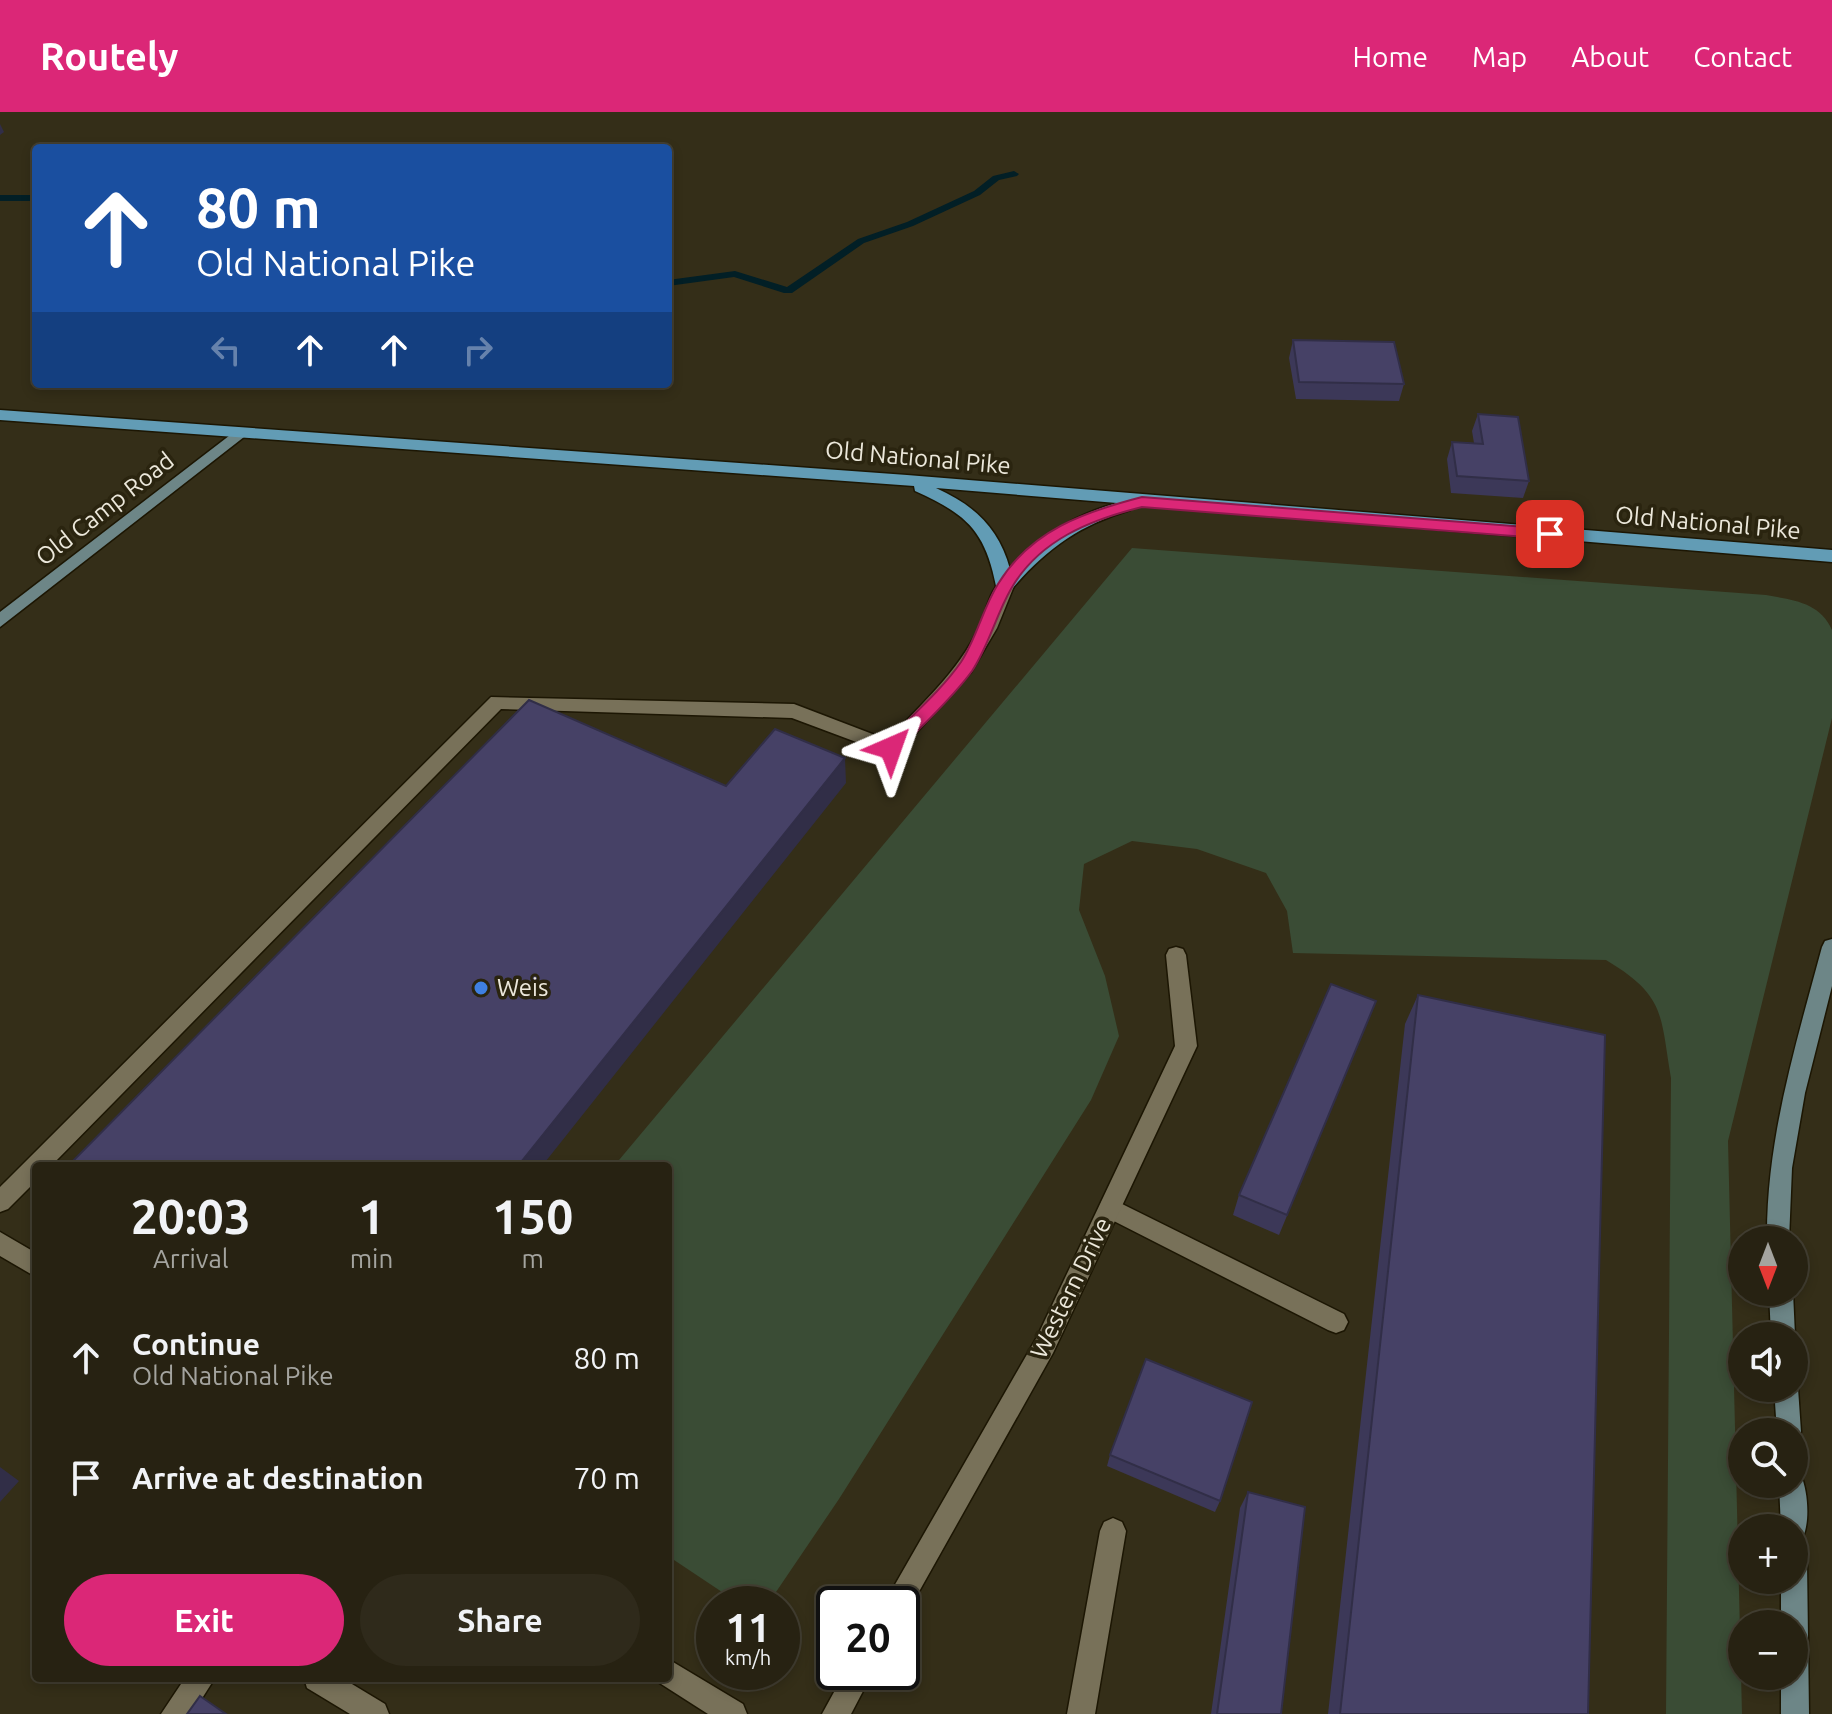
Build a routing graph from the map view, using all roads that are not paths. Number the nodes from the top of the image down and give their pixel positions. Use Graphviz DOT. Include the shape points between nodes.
graph roads {
  1 [pos="0,415"];
  2 [pos="238,434"];
  3 [pos="907,480"];
  4 [pos="1142,502"];
  5 [pos="1832,556"];
  6 [pos="1005,586"];
  7 [pos="0,621"];
  8 [pos="1832,947"];
  9 [pos="1176,955"];
  10 [pos="40,1162"];
  11 [pos="32,1170"];
  12 [pos="0,1202"];
  13 [pos="1110,1208"];
  14 [pos="1777,1226"];
  15 [pos="0,1243"];
  16 [pos="32,1263"];
  17 [pos="1336,1322"];
  18 [pos="1113,1531"];
  19 [pos="908,1586"];
  20 [pos="1794,1594"];
  21 [pos="672,1675"];
  22 [pos="199,1682"];
  23 [pos="323,1682"];
  24 [pos="850,1690"];
  25 [pos="175,1714"];
  26 [pos="375,1714"];
  27 [pos="733,1714"];
  28 [pos="836,1714"];
  29 [pos="1081,1714"];
  30 [pos="1795,1714"];
  1 -- 2 [label="main road, Old National Pike"];
  2 -- 3 [label="main road, Old National Pike"];
  2 -- 7 [label="street, Old Camp Road"];
  3 -- 4 [label="main road, Old National Pike"];
  3 -- 6 [label="main road" via="960,504 989,531"];
  4 -- 5 [label="main road, Old National Pike"];
  4 -- 6 [label="main road" via="1063,528 1036,549"];
  6 -- 10 [label="street" via="965,668 891,748 794,711 497,702"];
  8 -- 14 [label="street" via="1775,1200"];
  9 -- 13 [label="street, Western Drive" via="1186,1046"];
  11 -- 12 [label="street"];
  13 -- 17 [label="street"];
  13 -- 19 [label="street, Western Drive" via="1045,1345"];
  15 -- 16 [label="street"];
  18 -- 29 [label="street"];
  20 -- 30 [label="street"];
  21 -- 27 [label="street"];
  22 -- 25 [label="street"];
  23 -- 26 [label="street"];
  24 -- 28 [label="street"];
}
